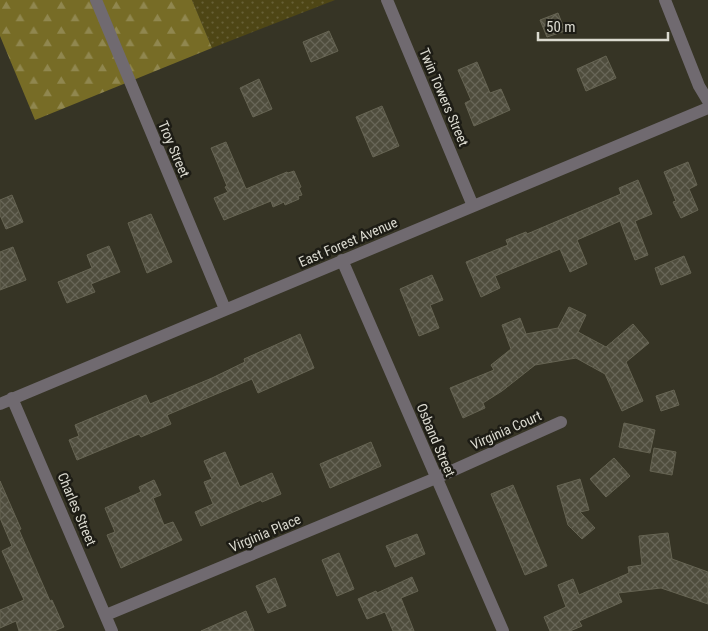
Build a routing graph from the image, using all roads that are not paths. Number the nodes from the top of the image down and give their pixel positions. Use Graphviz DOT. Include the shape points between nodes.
graph roads {
  1 [pos="96,0"];
  2 [pos="387,0"];
  3 [pos="665,0"];
  4 [pos="708,101"];
  5 [pos="708,108"];
  6 [pos="473,206"];
  7 [pos="342,260"];
  8 [pos="225,309"];
  9 [pos="12,398"];
  10 [pos="0,404"];
  11 [pos="561,422"];
  12 [pos="436,478"];
  13 [pos="106,615"];
  14 [pos="112,631"];
  15 [pos="503,631"];
  1 -- 8 [label="street, Troy Street"];
  2 -- 6 [label="street, Twin Towers Street"];
  3 -- 4 [label="street"];
  5 -- 6 [label="street, East Forest Avenue"];
  6 -- 7 [label="street, East Forest Avenue"];
  7 -- 8 [label="street, East Forest Avenue"];
  7 -- 12 [label="street, Osband Street"];
  8 -- 9 [label="street, East Forest Avenue"];
  9 -- 10 [label="street, East Forest Avenue"];
  9 -- 13 [label="street, Charles Street"];
  11 -- 12 [label="street, Virginia Court"];
  12 -- 13 [label="street, Virginia Place"];
  12 -- 15 [label="street, Osband Street"];
  13 -- 14 [label="street, Charles Street"];
}
